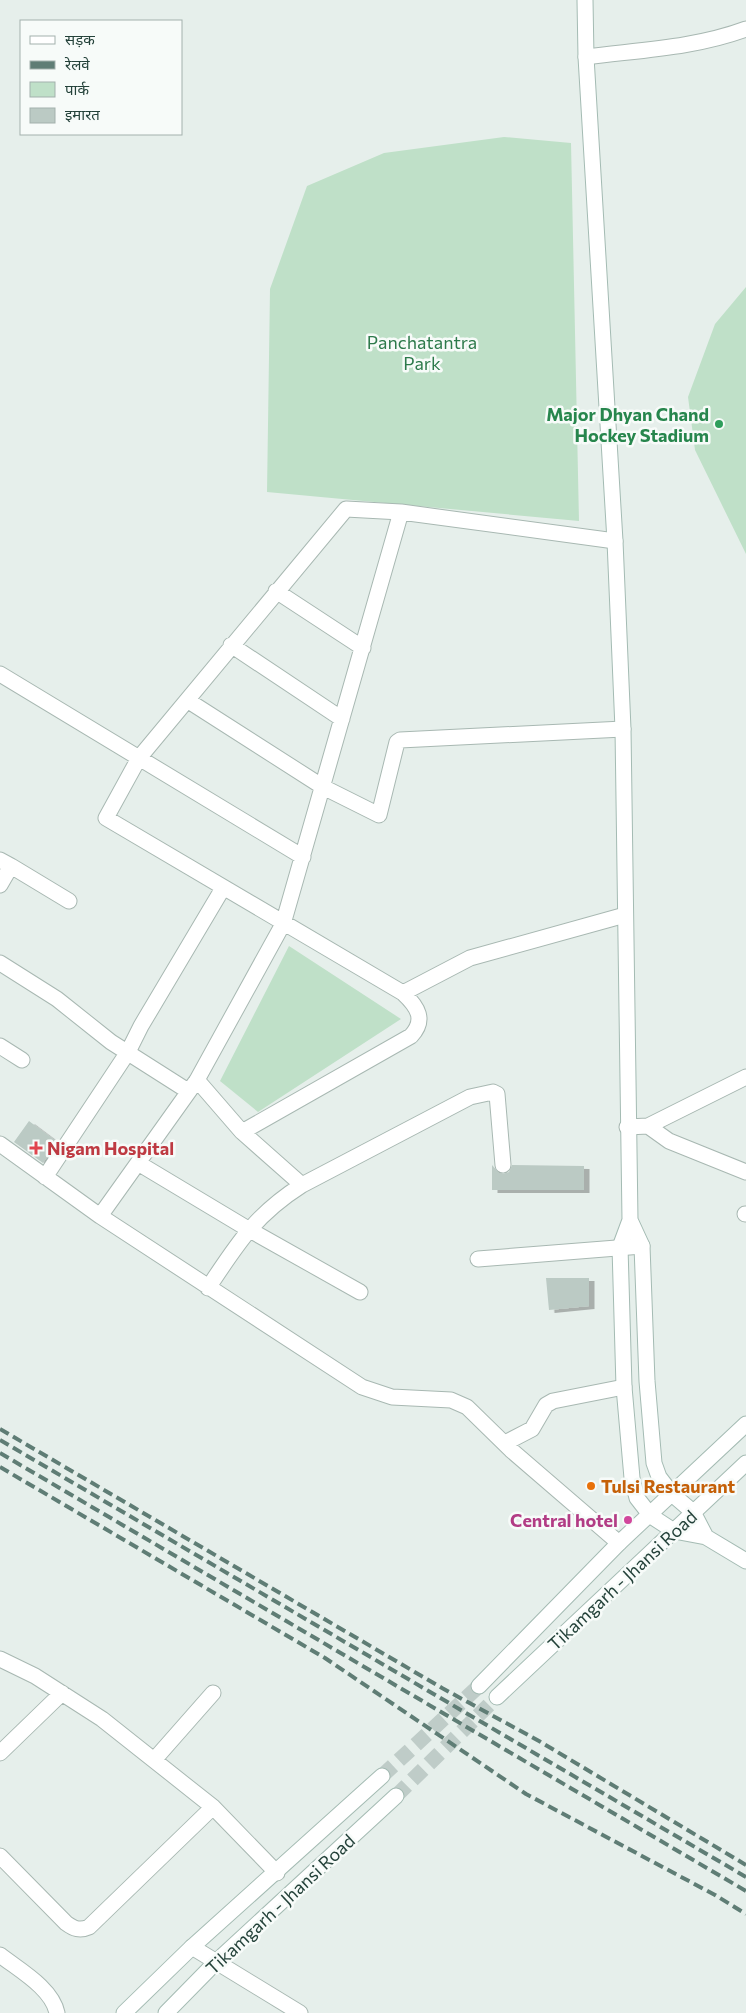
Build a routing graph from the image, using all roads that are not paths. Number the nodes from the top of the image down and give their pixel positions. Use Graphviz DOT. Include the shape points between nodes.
graph roads {
  1 [pos="585,0"];
  2 [pos="746,29"];
  3 [pos="586,57"];
  4 [pos="401,512"];
  5 [pos="615,540"];
  6 [pos="276,591"];
  7 [pos="231,645"];
  8 [pos="362,648"];
  9 [pos="0,674"];
  10 [pos="187,700"];
  11 [pos="342,719"];
  12 [pos="623,729"];
  13 [pos="139,758"];
  14 [pos="323,787"];
  15 [pos="303,857"];
  16 [pos="5,863"];
  17 [pos="0,885"];
  18 [pos="223,888"];
  19 [pos="69,901"];
  20 [pos="625,915"];
  21 [pos="283,924"];
  22 [pos="0,963"];
  23 [pos="403,993"];
  24 [pos="0,1046"];
  25 [pos="128,1052"];
  26 [pos="22,1060"];
  27 [pos="746,1077"];
  28 [pos="193,1086"];
  29 [pos="648,1126"];
  30 [pos="627,1127"];
  31 [pos="242,1132"];
  32 [pos="0,1144"];
  33 [pos="138,1163"];
  34 [pos="503,1165"];
  35 [pos="746,1172"];
  36 [pos="45,1177"];
  37 [pos="302,1185"];
  38 [pos="100,1216"];
  39 [pos="630,1220"];
  40 [pos="248,1229"];
  41 [pos="642,1246"];
  42 [pos="620,1247"];
  43 [pos="478,1259"];
  44 [pos="208,1288"];
  45 [pos="360,1292"];
  46 [pos="624,1387"];
  47 [pos="746,1424"];
  48 [pos="505,1443"];
  49 [pos="746,1463"];
  50 [pos="672,1494"];
  51 [pos="693,1512"];
  52 [pos="651,1516"];
  53 [pos="674,1530"];
  54 [pos="706,1537"];
  55 [pos="619,1543"];
  56 [pos="746,1561"];
  57 [pos="0,1659"];
  58 [pos="479,1686"];
  59 [pos="62,1693"];
  60 [pos="213,1693"];
  61 [pos="498,1697"];
  62 [pos="0,1753"];
  63 [pos="154,1760"];
  64 [pos="382,1776"];
  65 [pos="396,1796"];
  66 [pos="213,1807"];
  67 [pos="0,1856"];
  68 [pos="277,1873"];
  69 [pos="192,1947"];
  70 [pos="0,1955"];
  71 [pos="217,1961"];
  72 [pos="291,2011"];
  73 [pos="57,2013"];
  74 [pos="124,2013"];
  75 [pos="166,2013"];
  1 -- 3 [label="street"];
  2 -- 3 [label="street" via="696,43"];
  3 -- 5 [label="street"];
  4 -- 5 [label="street"];
  4 -- 6 [label="street" via="346,509"];
  4 -- 8 [label="street"];
  5 -- 12 [label="street"];
  6 -- 7 [label="street"];
  6 -- 8 [label="street"];
  7 -- 10 [label="street"];
  7 -- 11 [label="street"];
  8 -- 11 [label="street"];
  9 -- 13 [label="street"];
  10 -- 13 [label="street"];
  10 -- 14 [label="street"];
  11 -- 14 [label="street"];
  12 -- 14 [label="street" via="400,740 379,814"];
  12 -- 20 [label="street"];
  13 -- 15 [label="street"];
  13 -- 18 [label="street" via="106,818"];
  14 -- 15 [label="street"];
  15 -- 21 [label="street"];
  16 -- 17 [label="street"];
  16 -- 19 [label="street"];
  18 -- 21 [label="street"];
  18 -- 25 [label="street"];
  20 -- 23 [label="street" via="470,958"];
  20 -- 30 [label="street"];
  21 -- 23 [label="street"];
  21 -- 28 [label="street"];
  22 -- 25 [label="street" via="58,999"];
  23 -- 31 [label="street" via="415,1004 421,1020 411,1036"];
  24 -- 26 [label="street"];
  25 -- 28 [label="street"];
  25 -- 36 [label="street"];
  27 -- 29 [label="street"];
  28 -- 31 [label="street"];
  28 -- 33 [label="street"];
  29 -- 30 [label="street"];
  29 -- 35 [label="street" via="669,1141"];
  30 -- 39 [label="street"];
  31 -- 37 [label="street"];
  32 -- 36 [label="street"];
  33 -- 38 [label="street"];
  33 -- 40 [label="street"];
  34 -- 37 [label="street" via="497,1096 493,1092 459,1102"];
  36 -- 38 [label="street"];
  37 -- 40 [label="street" via="281,1198"];
  38 -- 44 [label="street"];
  39 -- 41 [label="street"];
  39 -- 42 [label="street"];
  40 -- 44 [label="street"];
  40 -- 45 [label="street"];
  41 -- 42 [label="street"];
  41 -- 50 [label="street" via="646,1381 652,1447 659,1477"];
  42 -- 43 [label="street"];
  42 -- 46 [label="street"];
  44 -- 48 [label="street" via="362,1387 392,1397 460,1403"];
  46 -- 48 [label="street" via="553,1400 546,1405 532,1429"];
  46 -- 52 [label="street" via="632,1478 637,1498"];
  47 -- 50 [label="street, Tikamgarh - Jhansi Road"];
  48 -- 55 [label="street"];
  49 -- 51 [label="street, Tikamgarh - Jhansi Road"];
  50 -- 51 [label="street"];
  50 -- 52 [label="street, Tikamgarh - Jhansi Road"];
  51 -- 53 [label="street, Tikamgarh - Jhansi Road"];
  51 -- 54 [label="street"];
  52 -- 53 [label="street"];
  52 -- 55 [label="street, Tikamgarh - Jhansi Road"];
  53 -- 54 [label="street"];
  53 -- 61 [label="street, Tikamgarh - Jhansi Road"];
  54 -- 56 [label="street"];
  55 -- 58 [label="street, Tikamgarh - Jhansi Road"];
  57 -- 59 [label="street"];
  59 -- 62 [label="street"];
  59 -- 63 [label="street" via="102,1719"];
  60 -- 63 [label="street"];
  63 -- 66 [label="street"];
  64 -- 68 [label="street"];
  65 -- 71 [label="street, Tikamgarh - Jhansi Road"];
  66 -- 67 [label="street" via="83,1930 66,1923"];
  66 -- 68 [label="street"];
  68 -- 69 [label="street"];
  69 -- 71 [label="street"];
  69 -- 74 [label="street"];
  70 -- 73 [label="street" via="45,1991 56,2004"];
  71 -- 72 [label="street"];
  71 -- 75 [label="street, Tikamgarh - Jhansi Road"];
}
